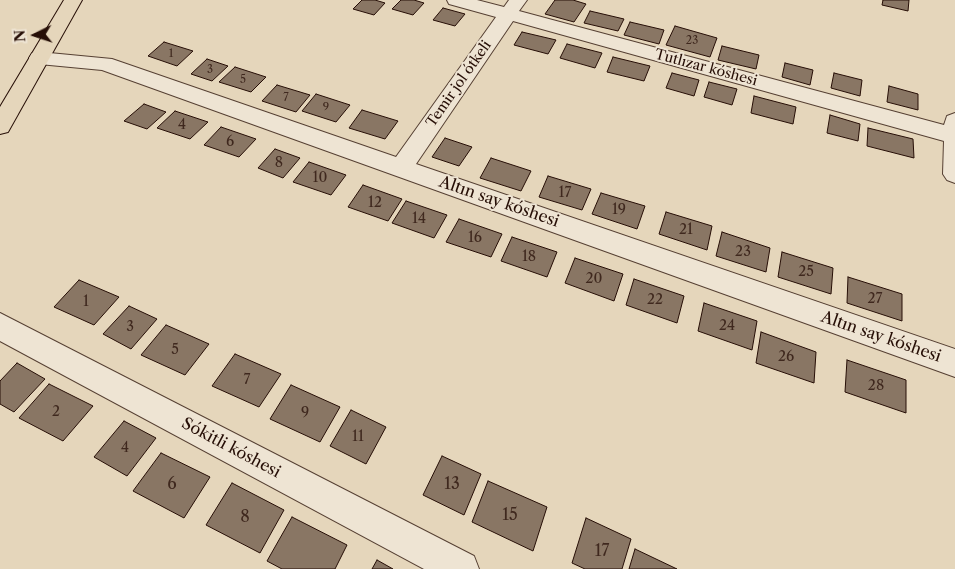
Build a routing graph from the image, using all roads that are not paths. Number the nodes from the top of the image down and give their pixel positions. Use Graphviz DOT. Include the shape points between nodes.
graph roads {
  1 [pos="73,0"];
  2 [pos="456,0"];
  3 [pos="513,7"];
  4 [pos="39,58"];
  5 [pos="955,122"];
  6 [pos="0,126"];
  7 [pos="955,136"];
  8 [pos="401,167"];
  9 [pos="955,174"];
  10 [pos="0,326"];
  11 [pos="955,363"];
  12 [pos="462,569"];
  1 -- 4 [label="main road"];
  2 -- 3 [label="street, Tutlızar kóshesi"];
  3 -- 7 [label="street, Tutlızar kóshesi"];
  3 -- 8 [label="street, Temir jol ótkeli"];
  4 -- 6 [label="main road"];
  4 -- 8 [label="street, Altın say kóshesi" via="106,64"];
  5 -- 7 [label="street"];
  7 -- 9 [label="street"];
  8 -- 11 [label="street, Altın say kóshesi"];
  10 -- 12 [label="street, Sókitli kóshesi"];
}
